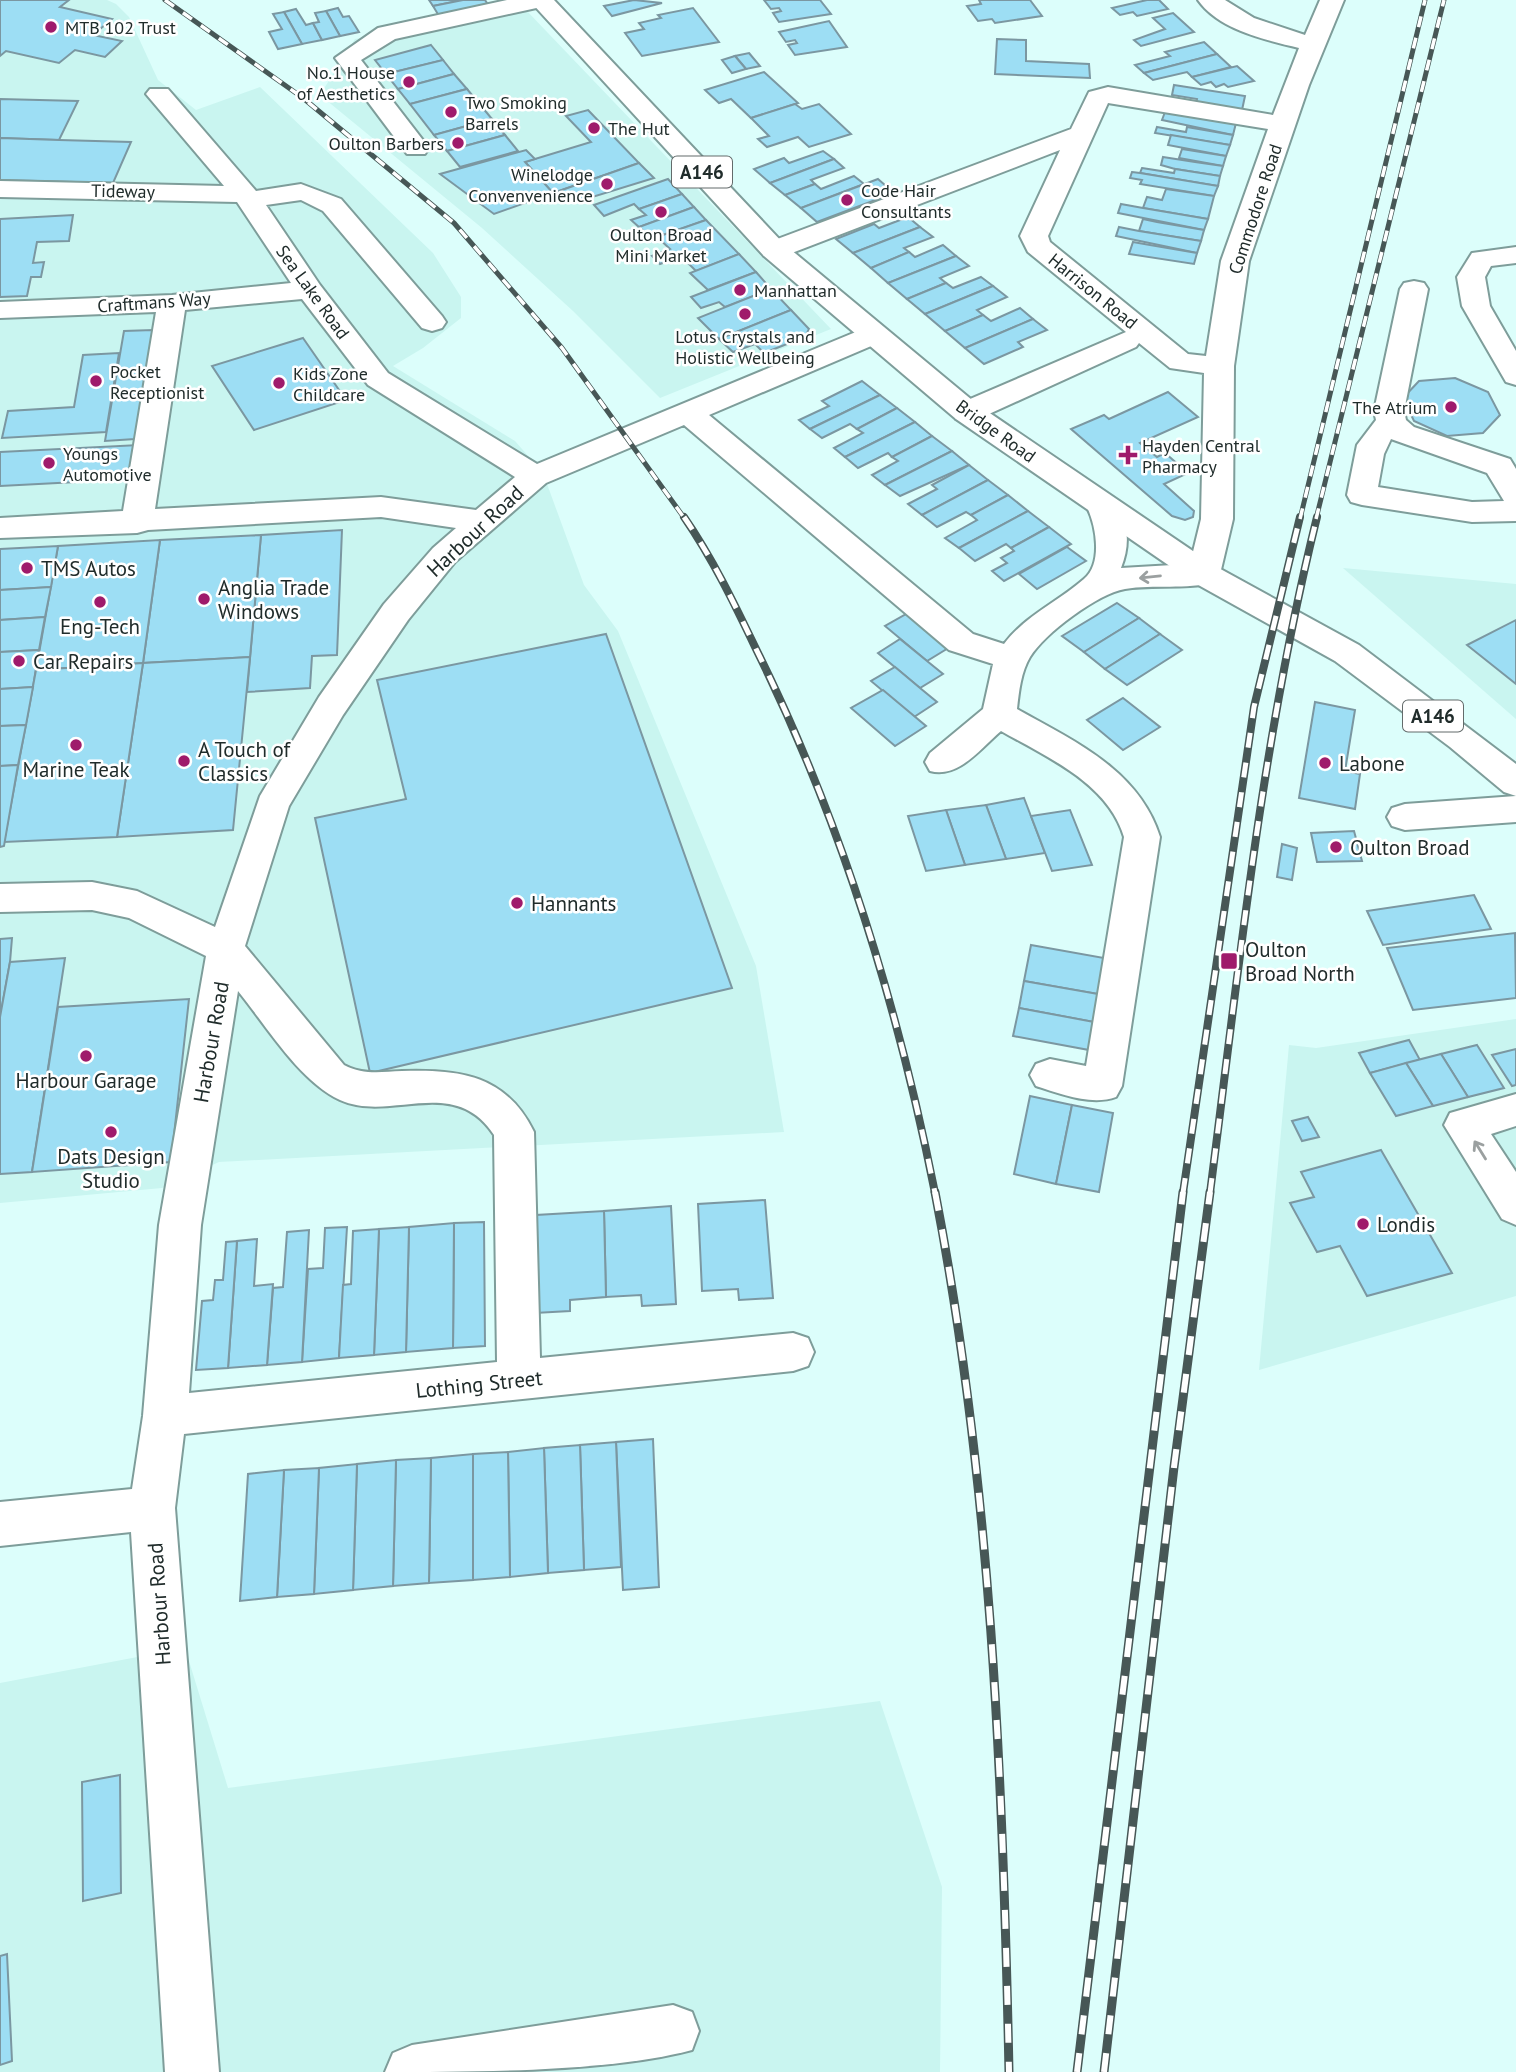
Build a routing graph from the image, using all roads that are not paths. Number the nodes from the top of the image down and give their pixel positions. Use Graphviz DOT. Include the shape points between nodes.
graph roads {
  1 [pos="541,0"];
  2 [pos="1210,0"];
  3 [pos="1332,0"];
  4 [pos="1312,44"];
  5 [pos="159,94"];
  6 [pos="1283,124"];
  7 [pos="1080,134"];
  8 [pos="416,148"];
  9 [pos="0,189"];
  10 [pos="248,197"];
  11 [pos="774,250"];
  12 [pos="1516,256"];
  13 [pos="1414,289"];
  14 [pos="309,290"];
  15 [pos="172,303"];
  16 [pos="0,310"];
  17 [pos="432,322"];
  18 [pos="873,335"];
  19 [pos="1126,341"];
  20 [pos="1220,366"];
  21 [pos="1516,376"];
  22 [pos="686,411"];
  23 [pos="967,412"];
  24 [pos="1392,423"];
  25 [pos="535,477"];
  26 [pos="1516,496"];
  27 [pos="1103,506"];
  28 [pos="1516,511"];
  29 [pos="480,521"];
  30 [pos="137,523"];
  31 [pos="0,528"];
  32 [pos="1204,574"];
  33 [pos="1097,586"];
  34 [pos="1010,658"];
  35 [pos="999,714"];
  36 [pos="942,762"];
  37 [pos="1516,783"];
  38 [pos="1516,809"];
  39 [pos="1405,817"];
  40 [pos="0,898"];
  41 [pos="226,949"];
  42 [pos="1050,1075"];
  43 [pos="1516,1110"];
  44 [pos="1516,1208"];
  45 [pos="793,1352"];
  46 [pos="519,1380"];
  47 [pos="165,1416"];
  48 [pos="152,1508"];
  49 [pos="0,1524"];
  50 [pos="673,2031"];
  51 [pos="192,2072"];
  52 [pos="412,2072"];
  1 -- 8 [label="main road" via="387,33 346,58"];
  1 -- 11 [label="main road, Bridge Road / A146"];
  2 -- 4 [label="main road" via="1238,21"];
  3 -- 4 [label="main road, Commodore Road"];
  4 -- 6 [label="main road, Commodore Road"];
  5 -- 10 [label="main road, Sea Lake Road"];
  6 -- 7 [label="main road, Harrison Road" via="1108,95 1095,100"];
  6 -- 20 [label="main road, Commodore Road" via="1235,261"];
  7 -- 11 [label="main road"];
  7 -- 20 [label="main road, Harrison Road" via="1034,241 1180,362"];
  9 -- 10 [label="main road, Tideway"];
  10 -- 14 [label="main road, Sea Lake Road"];
  10 -- 17 [label="main road, Tideway" via="311,192 331,205"];
  11 -- 18 [label="main road, Bridge Road / A146"];
  12 -- 21 [label="main road" via="1482,258 1471,277 1476,306"];
  13 -- 24 [label="main road" via="1389,411"];
  14 -- 15 [label="main road, Craftmans Way"];
  14 -- 25 [label="main road, Sea Lake Road" via="378,379"];
  15 -- 16 [label="main road, Craftmans Way"];
  15 -- 30 [label="main road"];
  18 -- 22 [label="main road, Harbour Road"];
  18 -- 23 [label="main road, Bridge Road / A146"];
  19 -- 23 [label="main road"];
  20 -- 32 [label="main road, Commodore Road" via="1217,519"];
  22 -- 25 [label="main road, Harbour Road"];
  22 -- 34 [label="main road" via="961,642"];
  23 -- 27 [label="main road, Bridge Road / A146"];
  24 -- 26 [label="main road" via="1403,434 1499,466"];
  24 -- 28 [label="main road" via="1380,430 1369,448 1362,495 1472,512"];
  25 -- 29 [label="main road, Harbour Road"];
  27 -- 32 [label="main road, Bridge Road / A146"];
  27 -- 33 [label="main road" via="1114,540"];
  29 -- 30 [label="main road" via="381,507"];
  29 -- 41 [label="main road, Harbour Road" via="396,612 331,706 272,805"];
  30 -- 31 [label="main road"];
  32 -- 33 [label="main road, one-way"];
  32 -- 37 [label="main road, Bridge Road / A146" via="1347,653"];
  33 -- 34 [label="main road" via="1029,633"];
  34 -- 35 [label="main road"];
  35 -- 36 [label="main road"];
  35 -- 42 [label="main road" via="1064,752 1122,795 1135,810 1142,837 1102,1086"];
  38 -- 39 [label="main road"];
  40 -- 41 [label="main road" via="92,896 137,905"];
  41 -- 46 [label="main road" via="330,1076 355,1089 442,1086 469,1091 502,1114 514,1132"];
  41 -- 47 [label="main road, Harbour Road" via="180,1225"];
  44 -- 43 [label="main road, one-way" via="1464,1125"];
  45 -- 46 [label="main road, Lothing Street"];
  46 -- 47 [label="main road, Lothing Street"];
  47 -- 48 [label="main road, Harbour Road"];
  48 -- 49 [label="main road"];
  48 -- 51 [label="main road, Harbour Road"];
  50 -- 52 [label="main road"];
}
